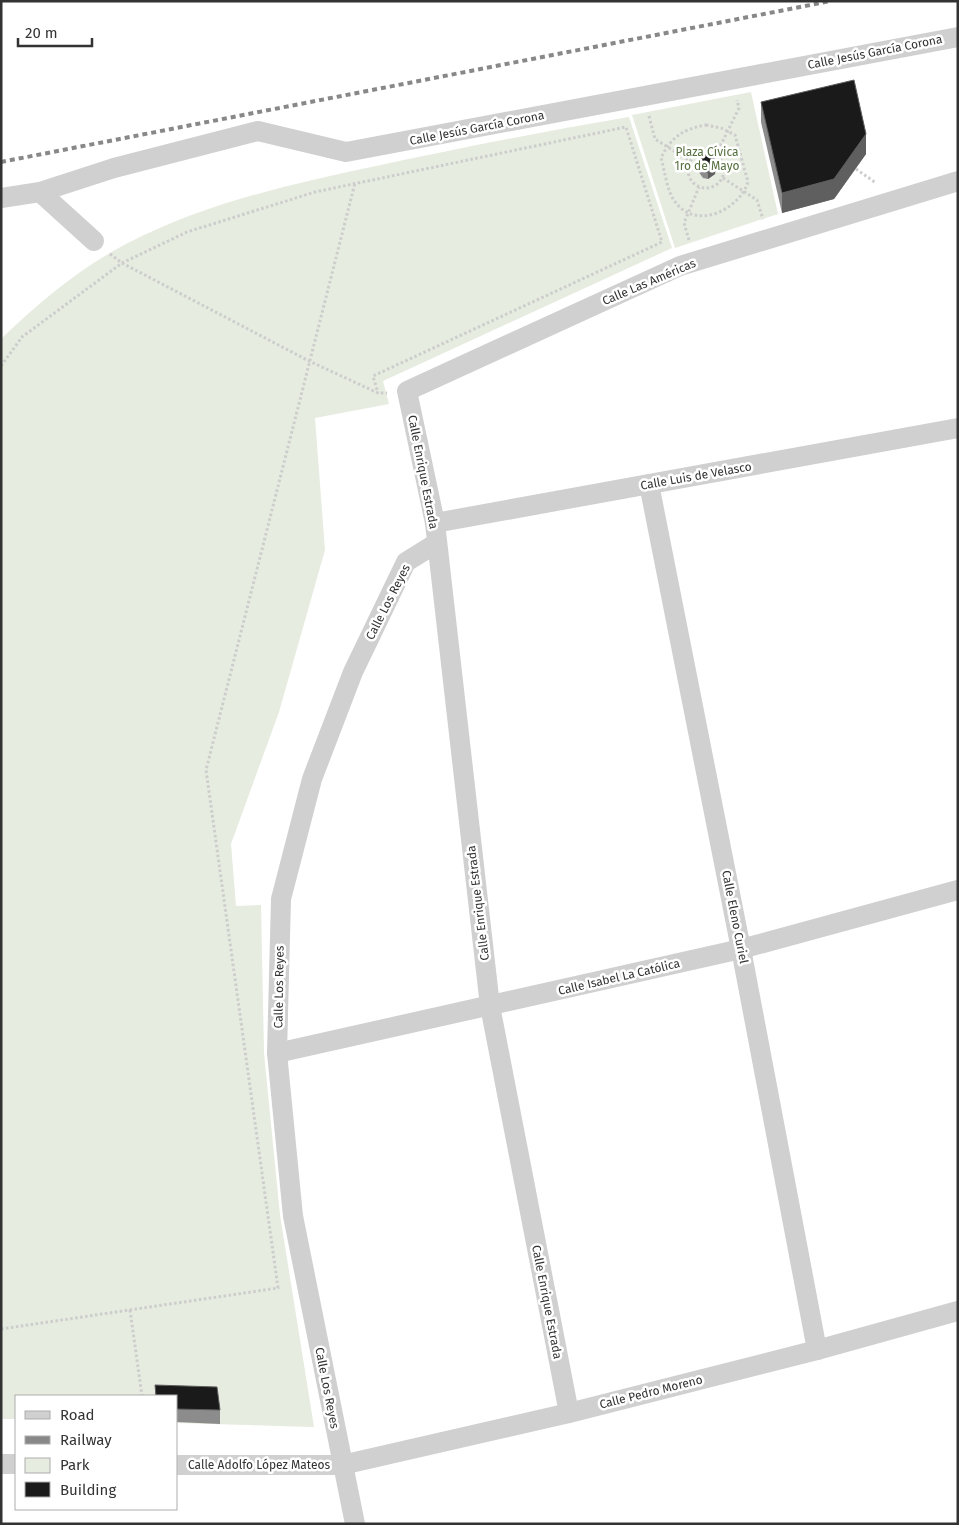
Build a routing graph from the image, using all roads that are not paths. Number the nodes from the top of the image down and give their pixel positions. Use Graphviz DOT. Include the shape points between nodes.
graph roads {
  1 [pos="958,37"];
  2 [pos="958,181"];
  3 [pos="40,192"];
  4 [pos="1,198"];
  5 [pos="94,241"];
  6 [pos="407,391"];
  7 [pos="958,428"];
  8 [pos="649,484"];
  9 [pos="435,523"];
  10 [pos="435,544"];
  11 [pos="958,890"];
  12 [pos="741,949"];
  13 [pos="490,1006"];
  14 [pos="277,1053"];
  15 [pos="958,1311"];
  16 [pos="816,1350"];
  17 [pos="569,1413"];
  18 [pos="1,1464"];
  19 [pos="15,1464"];
  20 [pos="178,1465"];
  21 [pos="342,1465"];
  22 [pos="355,1524"];
  1 -- 3 [label="street, Calle Jesús García Corona" via="346,152 258,131 114,168"];
  2 -- 6 [label="street, Calle Las Américas" via="680,266"];
  3 -- 4 [label="street, Calle Jesús García Corona"];
  3 -- 5 [label="street"];
  6 -- 9 [label="street, Calle Enrique Estrada"];
  7 -- 8 [label="street, Calle Luis de Velasco"];
  8 -- 9 [label="street, Calle Luis de Velasco"];
  8 -- 12 [label="street, Calle Eleno Curiel"];
  9 -- 10 [label="street, Calle Enrique Estrada"];
  10 -- 13 [label="street, Calle Enrique Estrada"];
  10 -- 14 [label="street, Calle Los Reyes" via="406,562 354,672 312,779 281,899"];
  11 -- 12 [label="street, Calle Isabel La Católica"];
  12 -- 13 [label="street, Calle Isabel La Católica"];
  12 -- 16 [label="street, Calle Eleno Curiel"];
  13 -- 14 [label="street, Calle Isabel La Católica"];
  13 -- 17 [label="street, Calle Enrique Estrada"];
  14 -- 21 [label="street, Calle Los Reyes" via="293,1216"];
  15 -- 16 [label="street, Calle Pedro Moreno"];
  16 -- 17 [label="street, Calle Pedro Moreno"];
  17 -- 21 [label="street, Calle Pedro Moreno"];
  18 -- 19 [label="street"];
  20 -- 21 [label="street, Calle Adolfo López Mateos"];
  21 -- 22 [label="street, Calle Los Reyes"];
}
